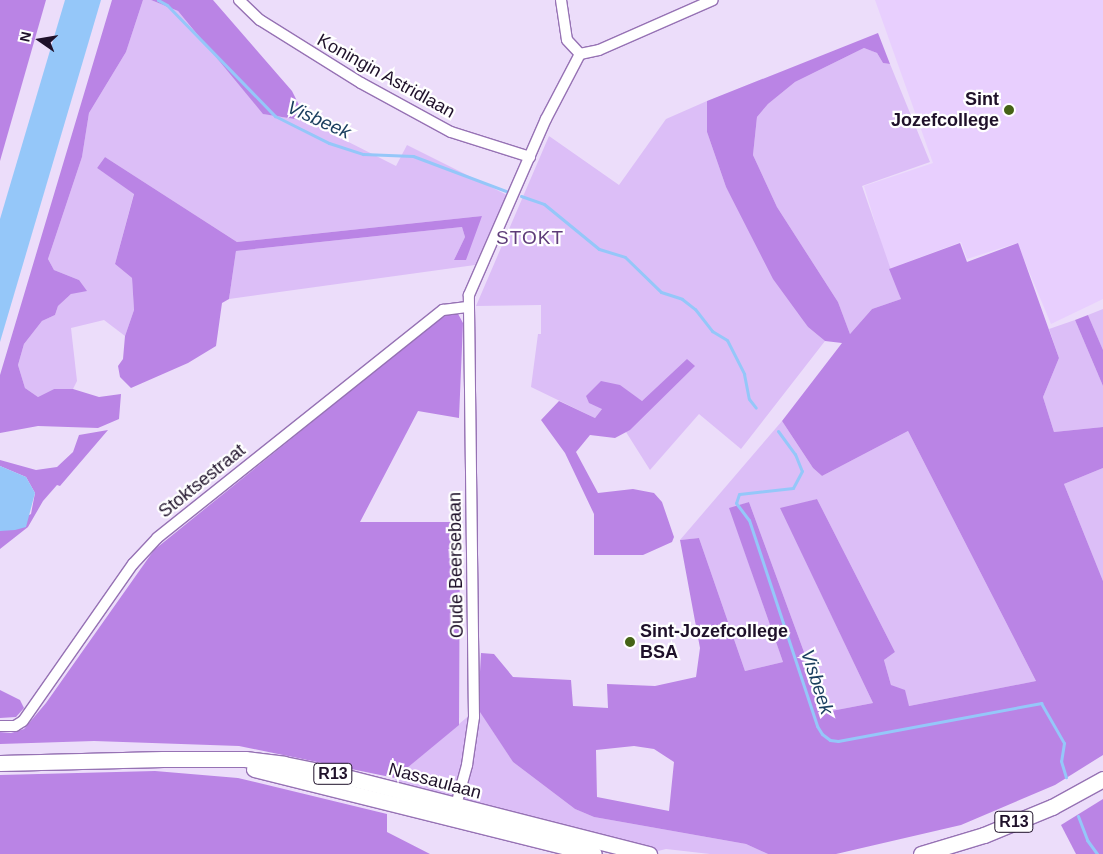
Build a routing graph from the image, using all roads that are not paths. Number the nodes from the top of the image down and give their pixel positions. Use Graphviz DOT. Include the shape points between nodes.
graph roads {
  1 [pos="239,0"];
  2 [pos="561,0"];
  3 [pos="713,0"];
  4 [pos="580,54"];
  5 [pos="530,157"];
  6 [pos="469,307"];
  7 [pos="0,726"];
  8 [pos="0,763"];
  9 [pos="1103,779"];
  10 [pos="454,812"];
  11 [pos="594,854"];
  12 [pos="649,854"];
  13 [pos="921,854"];
  1 -- 5 [label="street, Koningin Astridlaan" via="260,20 361,83 451,132"];
  2 -- 4 [label="street" via="567,40"];
  3 -- 4 [label="street" via="598,50"];
  4 -- 5 [label="street"];
  5 -- 6 [label="street" via="472,288"];
  6 -- 7 [label="street, Stoktsestraat" via="443,310 157,538 133,564 24,721 15,726"];
  6 -- 10 [label="street, Oude Beersebaan" via="474,730"];
  8 -- 10 [label="main road, Nassaulaan / R13" via="245,759 284,764"];
  9 -- 13 [label="main road, R13" via="1052,807 984,835"];
  10 -- 11 [label="main road, Nassaulaan / R13"];
  10 -- 12 [label="main road, Nassaulaan / R13"];
}
